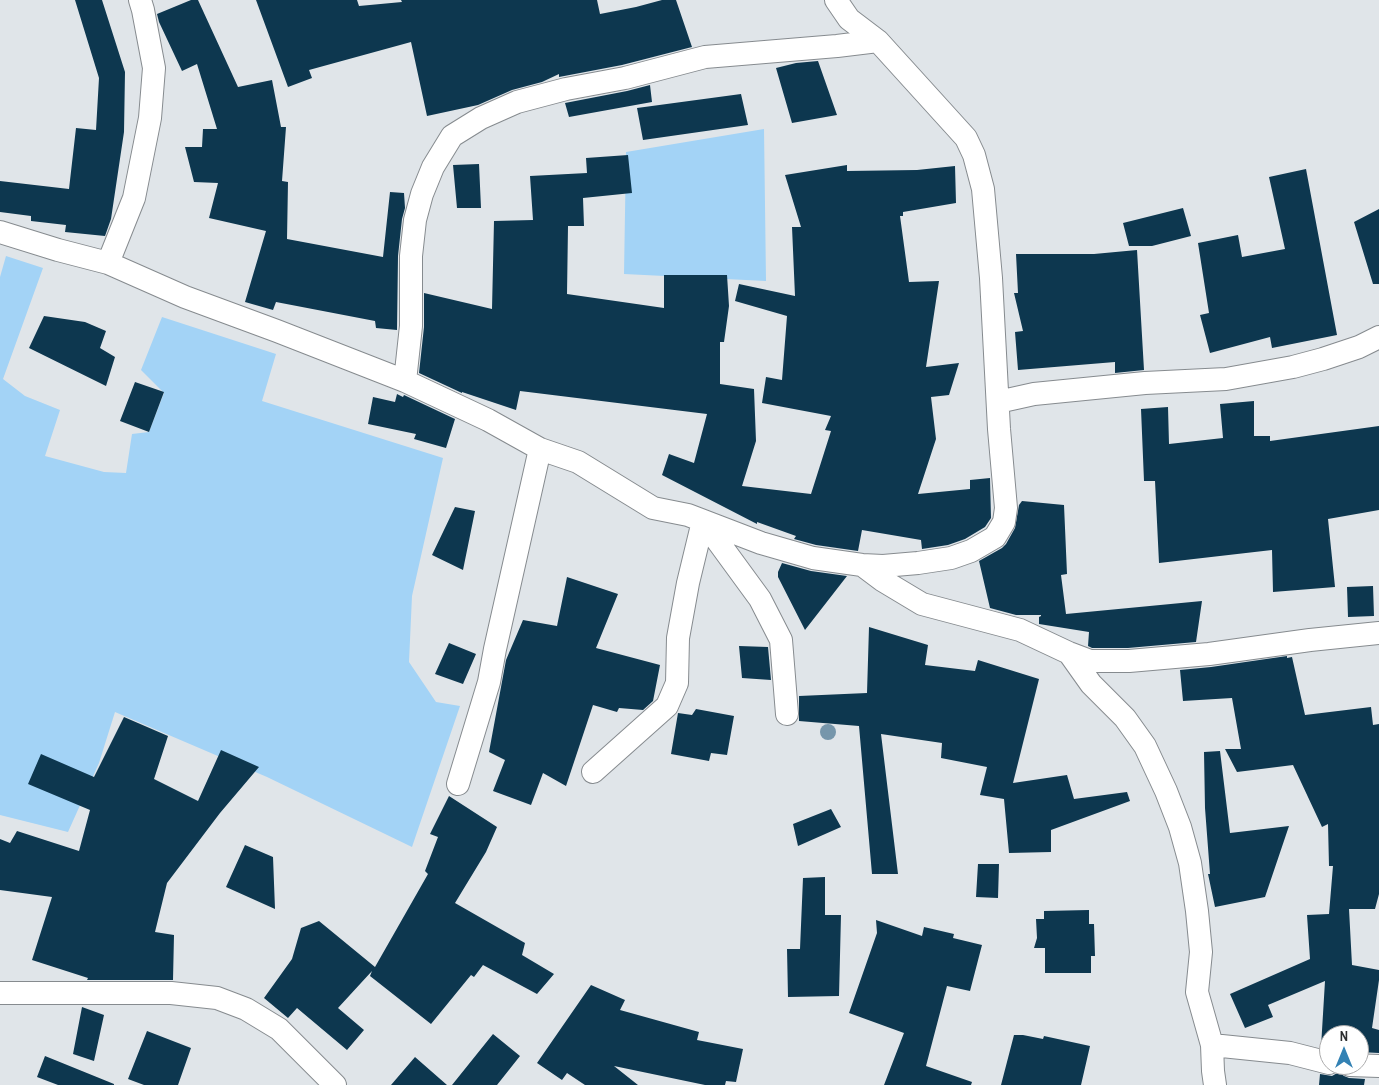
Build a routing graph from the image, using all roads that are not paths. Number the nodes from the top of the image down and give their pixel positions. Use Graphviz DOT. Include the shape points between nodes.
graph roads {
  1 [pos="140,0"];
  2 [pos="836,0"];
  3 [pos="878,41"];
  4 [pos="0,232"];
  5 [pos="108,263"];
  6 [pos="1379,337"];
  7 [pos="405,381"];
  8 [pos="998,402"];
  9 [pos="540,449"];
  10 [pos="703,521"];
  11 [pos="862,565"];
  12 [pos="1379,634"];
  13 [pos="1069,654"];
  14 [pos="787,714"];
  15 [pos="593,772"];
  16 [pos="458,784"];
  17 [pos="0,993"];
  18 [pos="1212,1045"];
  19 [pos="1319,1060"];
  20 [pos="335,1085"];
  21 [pos="1215,1085"];
  1 -- 5 [label="street" via="154,68 150,118 134,198"];
  2 -- 3 [label="street" via="849,19"];
  3 -- 7 [label="street" via="705,57 517,102 480,118 452,136 422,194 415,220 411,256 411,326"];
  3 -- 8 [label="street" via="966,138 974,155 984,189"];
  4 -- 5 [label="street"];
  5 -- 7 [label="street" via="185,297"];
  6 -- 8 [label="street" via="1359,347 1293,367 1226,379 1034,394"];
  7 -- 9 [label="street" via="488,420"];
  8 -- 11 [label="street" via="1006,508 1004,522 995,538 950,558 883,566"];
  9 -- 10 [label="street" via="578,462 653,508"];
  9 -- 16 [label="street" via="489,682"];
  10 -- 11 [label="street" via="761,543 814,558"];
  10 -- 14 [label="street" via="760,599 781,640"];
  10 -- 15 [label="street" via="678,638 677,683 667,706"];
  11 -- 13 [label="street" via="922,604 1020,630"];
  12 -- 13 [label="street" via="1130,661 1090,661"];
  13 -- 18 [label="street" via="1091,684 1125,718 1144,746 1180,826 1190,864 1202,952 1197,992"];
  17 -- 20 [label="street" via="171,993 217,998 246,1009 278,1029"];
  18 -- 19 [label="street" via="1290,1053"];
  18 -- 21 [label="street"];
}
